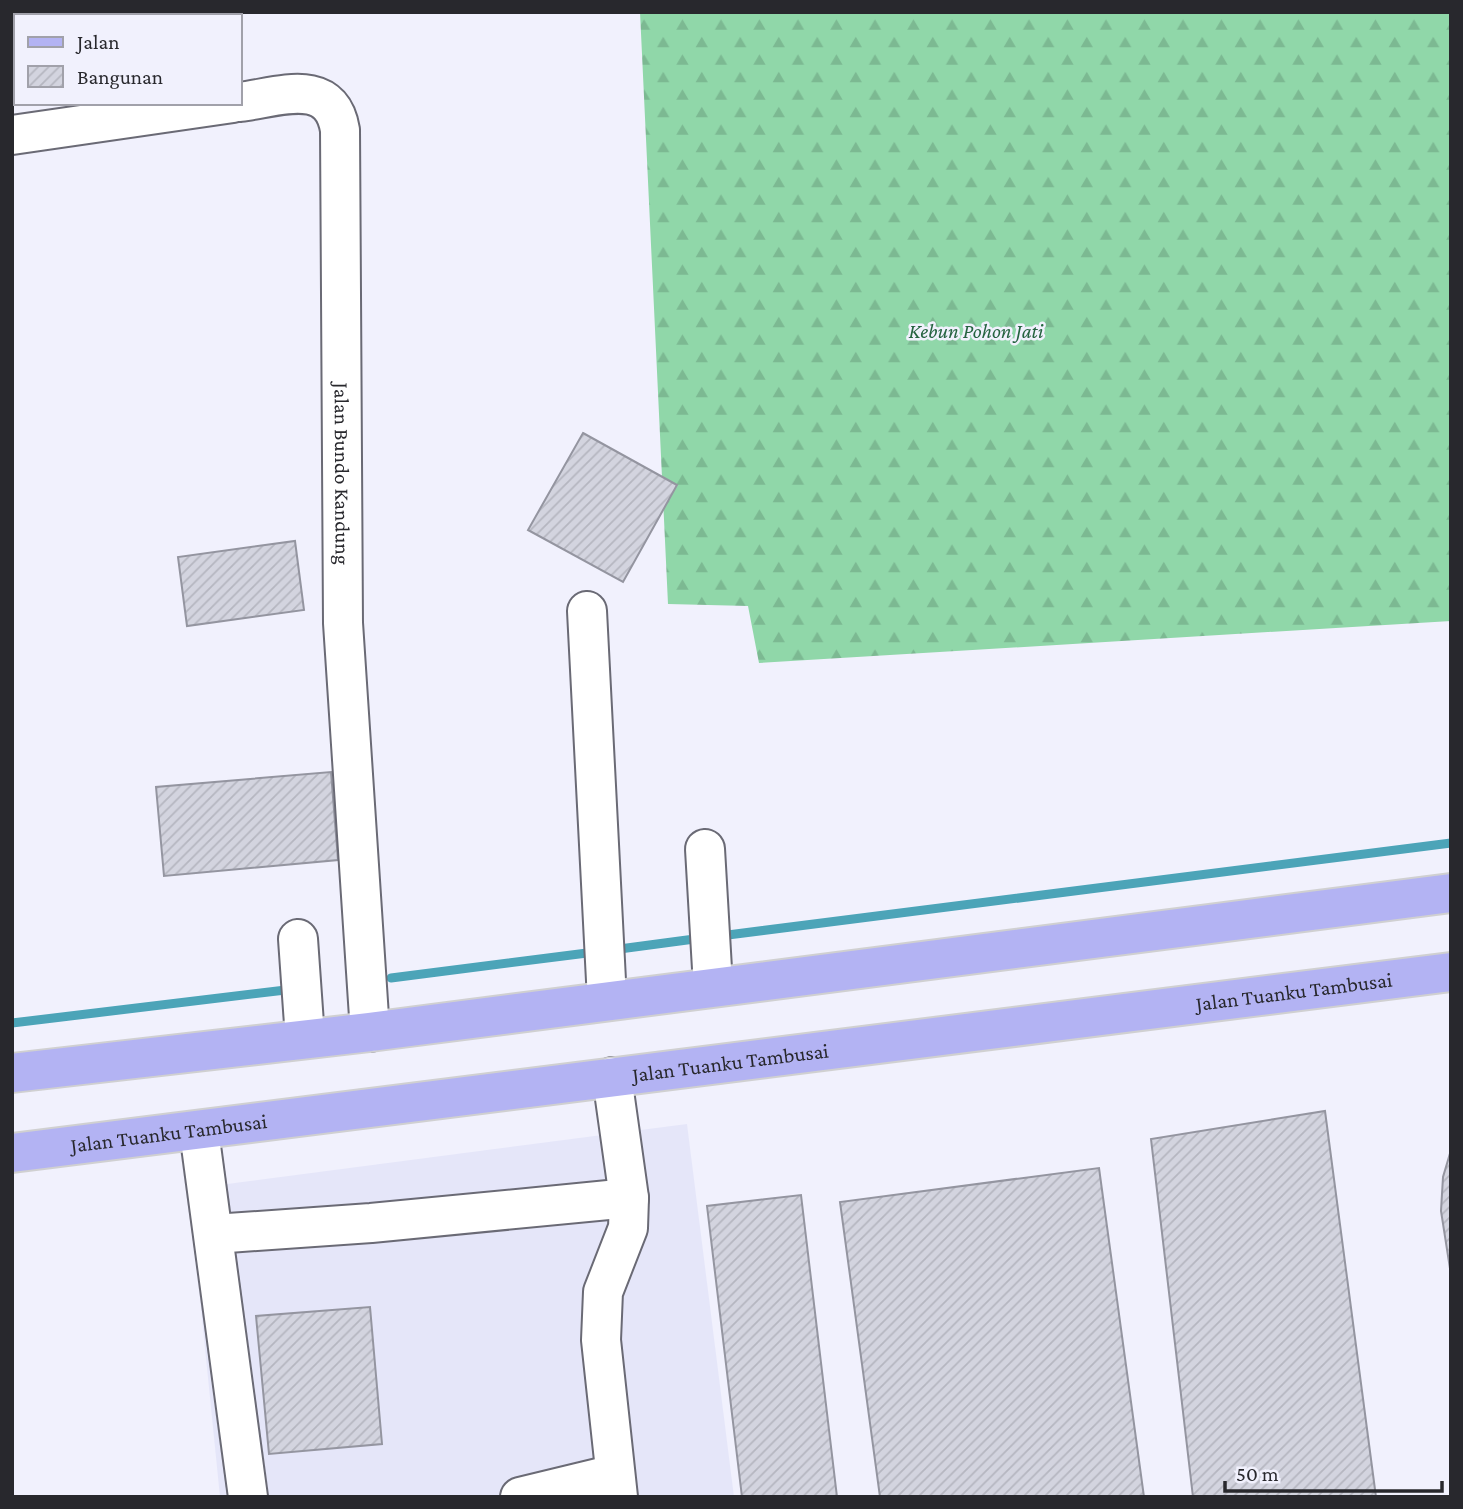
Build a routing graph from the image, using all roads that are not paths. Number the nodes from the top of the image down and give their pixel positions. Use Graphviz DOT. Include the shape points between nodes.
graph roads {
  1 [pos="242,102"];
  2 [pos="219,105"];
  3 [pos="12,135"];
  4 [pos="587,611"];
  5 [pos="705,849"];
  6 [pos="1451,892"];
  7 [pos="298,939"];
  8 [pos="1451,972"];
  9 [pos="713,986"];
  10 [pos="607,1000"];
  11 [pos="370,1032"];
  12 [pos="305,1038"];
  13 [pos="12,1073"];
  14 [pos="612,1077"];
  15 [pos="199,1131"];
  16 [pos="12,1153"];
  17 [pos="629,1198"];
  18 [pos="214,1234"];
  19 [pos="617,1485"];
  20 [pos="248,1497"];
  21 [pos="520,1497"];
  1 -- 11 [label="street, Jalan Bundo Kandung" via="308,93 326,99 337,111 343,623"];
  2 -- 3 [label="street"];
  4 -- 10 [label="street"];
  5 -- 9 [label="street"];
  6 -- 9 [label="main road"];
  7 -- 12 [label="street"];
  8 -- 14 [label="main road, Jalan Tuanku Tambusai"];
  9 -- 10 [label="main road"];
  10 -- 11 [label="main road"];
  11 -- 12 [label="main road"];
  12 -- 13 [label="main road"];
  14 -- 15 [label="main road, Jalan Tuanku Tambusai"];
  14 -- 17 [label="street"];
  15 -- 16 [label="main road, Jalan Tuanku Tambusai"];
  15 -- 18 [label="street"];
  17 -- 18 [label="street"];
  17 -- 19 [label="street" via="628,1228 603,1292 601,1340"];
  18 -- 20 [label="street"];
  19 -- 21 [label="street"];
}
